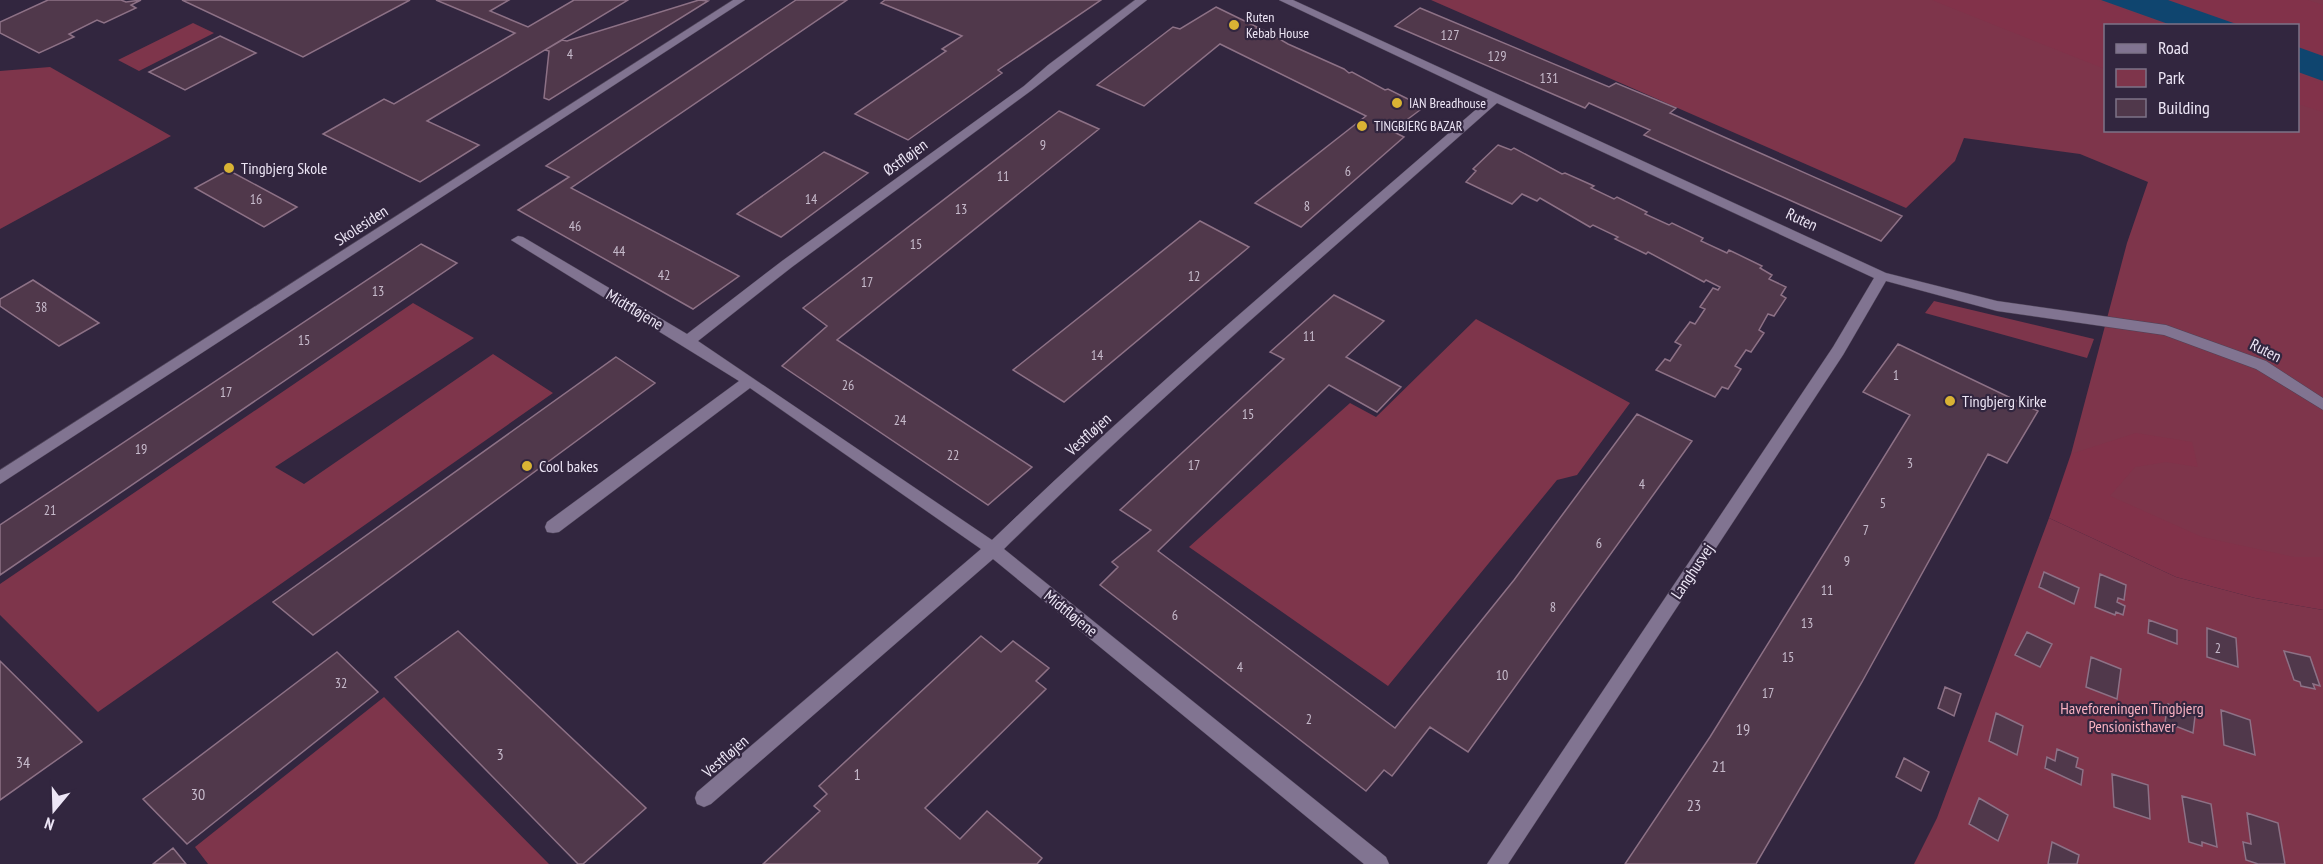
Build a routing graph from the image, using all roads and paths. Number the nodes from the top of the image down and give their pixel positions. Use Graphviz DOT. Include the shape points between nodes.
graph roads {
  1 [pos="740,0"];
  2 [pos="1142,0"];
  3 [pos="1284,0"];
  4 [pos="1496,98"];
  5 [pos="518,240"];
  6 [pos="1882,276"];
  7 [pos="687,341"];
  8 [pos="750,381"];
  9 [pos="2323,405"];
  10 [pos="0,478"];
  11 [pos="553,527"];
  12 [pos="993,549"];
  13 [pos="704,798"];
  14 [pos="1379,864"];
  15 [pos="1497,864"];
  1 -- 10 [label="street, Skolesiden"];
  2 -- 7 [label="street, Østfløjen"];
  3 -- 4 [label="street, Ruten"];
  4 -- 6 [label="street, Ruten"];
  4 -- 12 [label="street, Vestfløjen" via="1065,479"];
  5 -- 7 [label="street, Midtfløjene"];
  6 -- 9 [label="street, Ruten" via="1997,306 2166,330 2261,366"];
  6 -- 15 [label="street, Langhusvej" via="1761,470"];
  7 -- 8 [label="street, Midtfløjene"];
  8 -- 11 [label="street"];
  8 -- 12 [label="street, Midtfløjene"];
  12 -- 13 [label="street, Vestfløjen"];
  12 -- 14 [label="street, Midtfløjene"];
}
